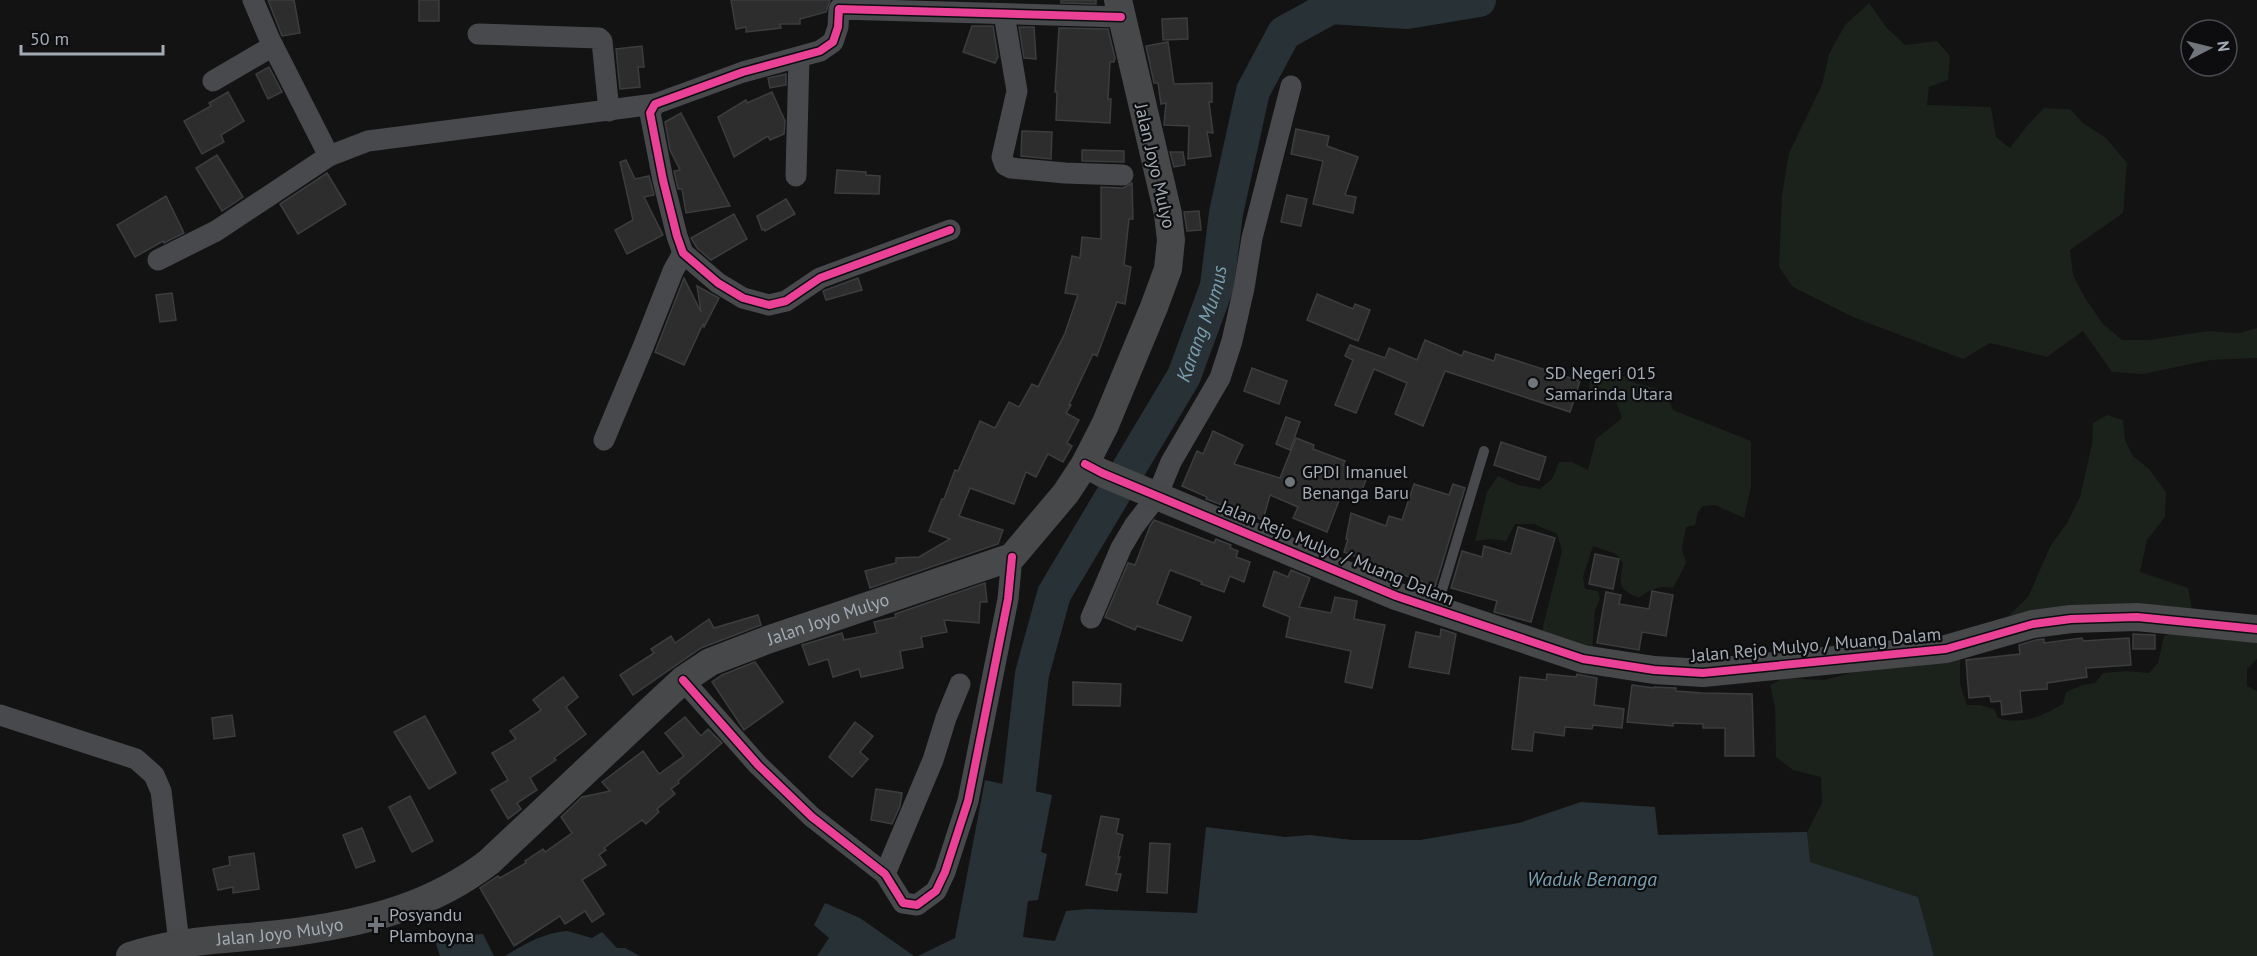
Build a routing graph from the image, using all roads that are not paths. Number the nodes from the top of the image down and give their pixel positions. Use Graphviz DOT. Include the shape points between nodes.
graph roads {
  1 [pos="253,0"];
  2 [pos="838,5"];
  3 [pos="1119,9"];
  4 [pos="1004,14"];
  5 [pos="478,34"];
  6 [pos="273,46"];
  7 [pos="799,57"];
  8 [pos="213,81"];
  9 [pos="1291,86"];
  10 [pos="655,104"];
  11 [pos="609,111"];
  12 [pos="329,156"];
  13 [pos="1123,175"];
  14 [pos="796,176"];
  15 [pos="950,230"];
  16 [pos="683,253"];
  17 [pos="158,260"];
  18 [pos="604,440"];
  19 [pos="1484,451"];
  20 [pos="1094,469"];
  21 [pos="1155,495"];
  22 [pos="1012,557"];
  23 [pos="1436,610"];
  24 [pos="1091,618"];
  25 [pos="2257,629"];
  26 [pos="683,680"];
  27 [pos="960,684"];
  28 [pos="0,715"];
  29 [pos="885,874"];
  30 [pos="179,943"];
  31 [pos="130,956"];
  1 -- 6 [label="street"];
  2 -- 4 [label="street"];
  2 -- 7 [label="street" via="833,42"];
  3 -- 4 [label="street"];
  3 -- 20 [label="main road, Jalan Joyo Mulyo" via="1163,193 1170,250 1168,269 1154,307 1104,425"];
  4 -- 13 [label="street" via="1017,92 1002,157 1005,165"];
  5 -- 11 [label="street" via="599,38"];
  6 -- 8 [label="street"];
  6 -- 12 [label="street"];
  7 -- 10 [label="street" via="743,72"];
  7 -- 14 [label="street"];
  9 -- 21 [label="street" via="1220,378"];
  10 -- 11 [label="street"];
  10 -- 16 [label="street" via="650,113"];
  11 -- 12 [label="street" via="368,141"];
  12 -- 17 [label="street" via="216,231"];
  15 -- 16 [label="street" via="820,278 786,301 769,305 743,298 718,283"];
  16 -- 18 [label="street"];
  19 -- 23 [label="lane"];
  20 -- 21 [label="main road, Jalan Rejo Mulyo / Muang Dalam"];
  20 -- 22 [label="main road, Jalan Joyo Mulyo" via="1066,493"];
  21 -- 23 [label="main road, Jalan Rejo Mulyo / Muang Dalam"];
  21 -- 24 [label="street" via="1121,548"];
  22 -- 26 [label="main road, Jalan Joyo Mulyo" via="767,640 710,662"];
  22 -- 29 [label="street" via="1008,599 968,801 945,872 936,891 917,905 903,903"];
  23 -- 25 [label="main road, Jalan Rejo Mulyo / Muang Dalam" via="1583,659 1703,673 1946,649 2033,624 2071,619 2137,617"];
  26 -- 29 [label="street" via="758,765 812,817"];
  26 -- 30 [label="main road, Jalan Joyo Mulyo" via="489,862 444,892 384,914 302,931"];
  27 -- 29 [label="street"];
  28 -- 30 [label="street" via="136,759 154,775 161,791"];
  30 -- 31 [label="main road, Jalan Joyo Mulyo"];
}
